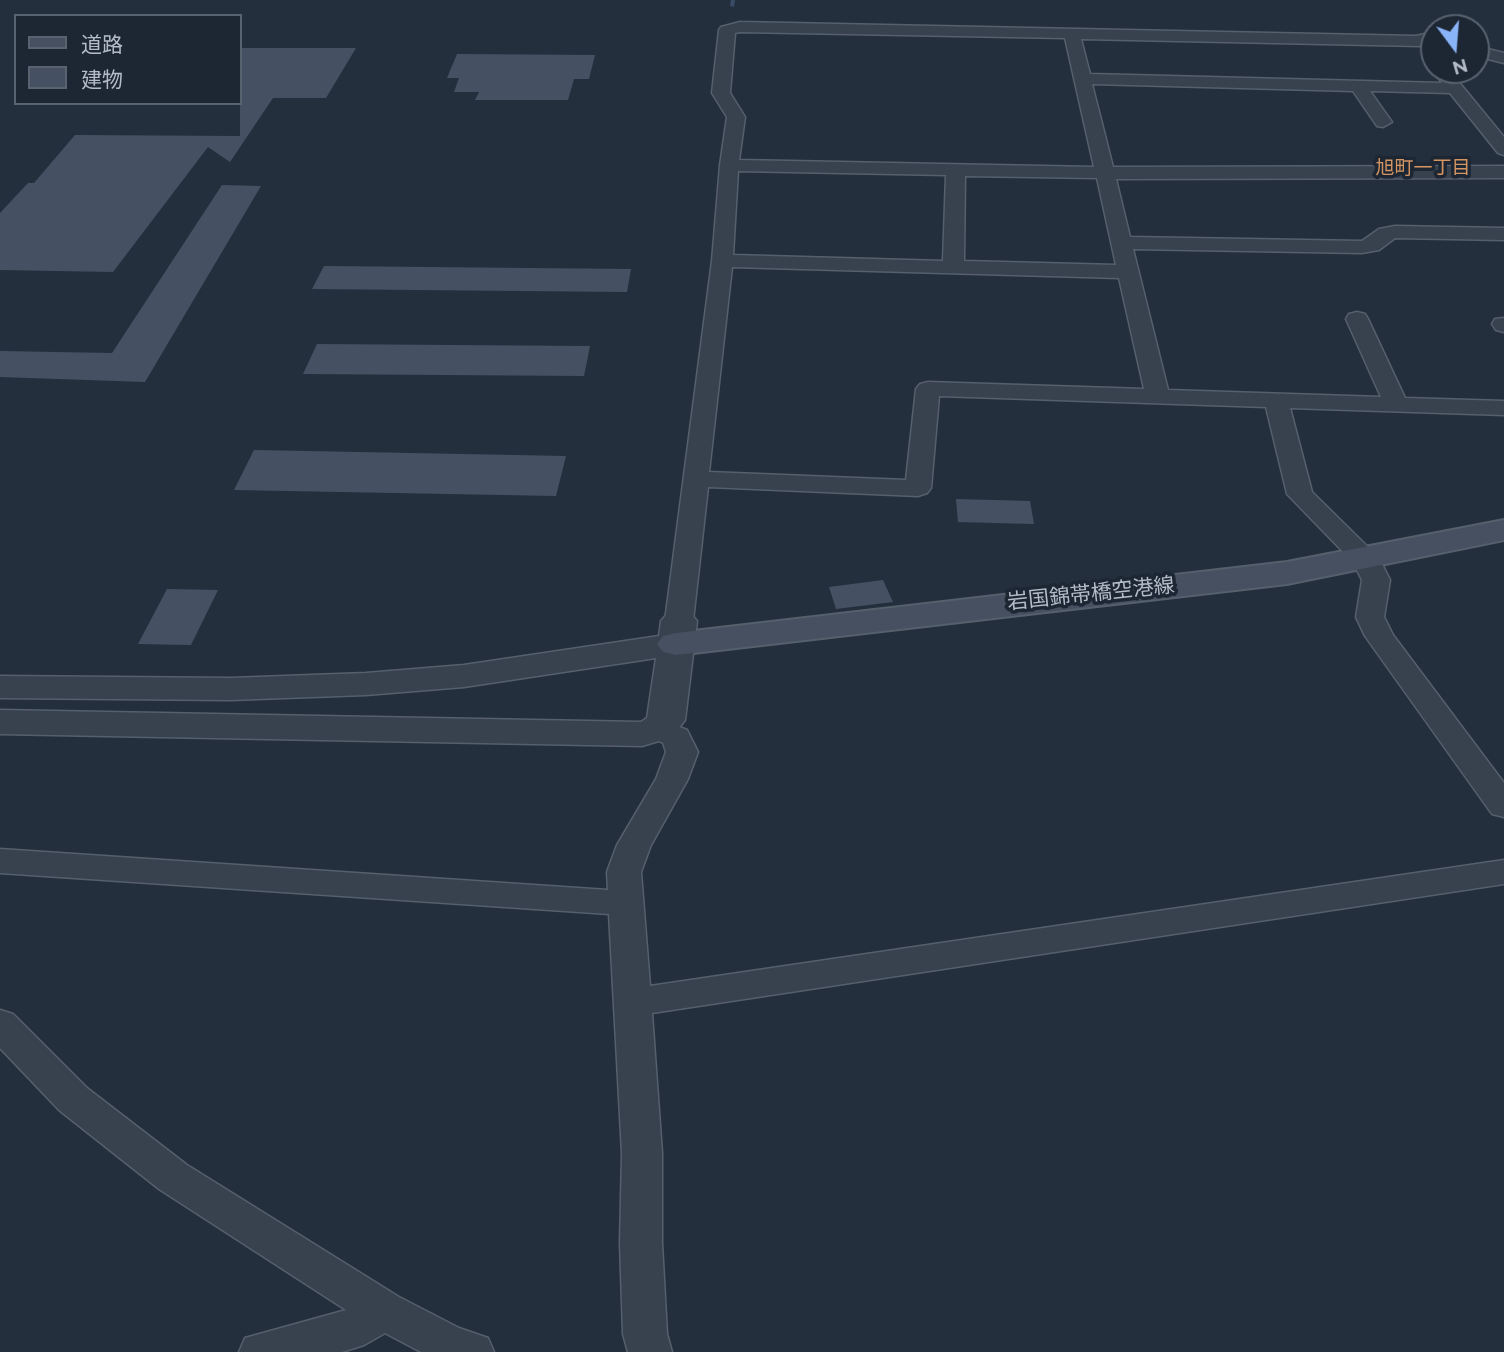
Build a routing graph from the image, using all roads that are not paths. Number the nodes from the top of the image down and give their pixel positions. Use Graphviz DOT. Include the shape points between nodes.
graph roads {
  1 [pos="1072,34"];
  2 [pos="1490,39"];
  3 [pos="1495,39"];
  4 [pos="1420,51"];
  5 [pos="1084,79"];
  6 [pos="1453,84"];
  7 [pos="1357,86"];
  8 [pos="1456,88"];
  9 [pos="1383,122"];
  10 [pos="1504,149"];
  11 [pos="729,165"];
  12 [pos="956,170"];
  13 [pos="1504,172"];
  14 [pos="1106,173"];
  15 [pos="1504,234"];
  16 [pos="1123,243"];
  17 [pos="722,261"];
  18 [pos="953,266"];
  19 [pos="1127,272"];
  20 [pos="1357,319"];
  21 [pos="1158,397"];
  22 [pos="1276,401"];
  23 [pos="1396,404"];
  24 [pos="1504,408"];
  25 [pos="696,479"];
  26 [pos="1504,530"];
  27 [pos="1366,558"];
  28 [pos="678,633"];
  29 [pos="2,695"];
  30 [pos="659,729"];
  31 [pos="1504,806"];
  32 [pos="0,861"];
  33 [pos="1504,872"];
  34 [pos="624,900"];
  35 [pos="633,1002"];
  36 [pos="3,1032"];
  37 [pos="384,1311"];
  38 [pos="261,1352"];
  39 [pos="472,1352"];
  40 [pos="650,1352"];
  1 -- 4 [label="street"];
  1 -- 5 [label="street"];
  1 -- 11 [label="street" via="727,30 722,93 736,117"];
  2 -- 3 [label="street"];
  5 -- 7 [label="street"];
  5 -- 14 [label="street"];
  6 -- 8 [label="street"];
  7 -- 8 [label="street"];
  7 -- 9 [label="street"];
  8 -- 10 [label="street"];
  11 -- 12 [label="street"];
  11 -- 17 [label="street"];
  12 -- 14 [label="street"];
  12 -- 18 [label="street"];
  13 -- 14 [label="street"];
  14 -- 16 [label="street"];
  15 -- 16 [label="street" via="1395,232 1362,247"];
  16 -- 19 [label="street"];
  17 -- 18 [label="street"];
  17 -- 25 [label="street"];
  18 -- 19 [label="street"];
  19 -- 21 [label="street"];
  20 -- 23 [label="street"];
  21 -- 22 [label="street"];
  21 -- 25 [label="street" via="928,389 918,488"];
  22 -- 23 [label="street"];
  22 -- 27 [label="street" via="1300,494"];
  23 -- 24 [label="street"];
  25 -- 28 [label="street"];
  26 -- 27 [label="main road, 岩国錦帯橋空港線"];
  27 -- 28 [label="main road, 岩国錦帯橋空港線" via="1287,573 821,625"];
  27 -- 31 [label="street" via="1376,580 1370,617 1380,636"];
  28 -- 29 [label="street" via="464,676 366,684"];
  28 -- 30 [label="street" via="666,720"];
  29 -- 30 [label="street" via="642,734"];
  30 -- 34 [label="street" via="676,737 682,752 634,845 624,872"];
  32 -- 34 [label="street"];
  33 -- 35 [label="street"];
  34 -- 35 [label="street"];
  35 -- 40 [label="street" via="642,1153 645,1334"];
  36 -- 37 [label="street" via="73,1099 173,1177"];
  37 -- 38 [label="street" via="348,1331"];
  37 -- 39 [label="street"];
}
